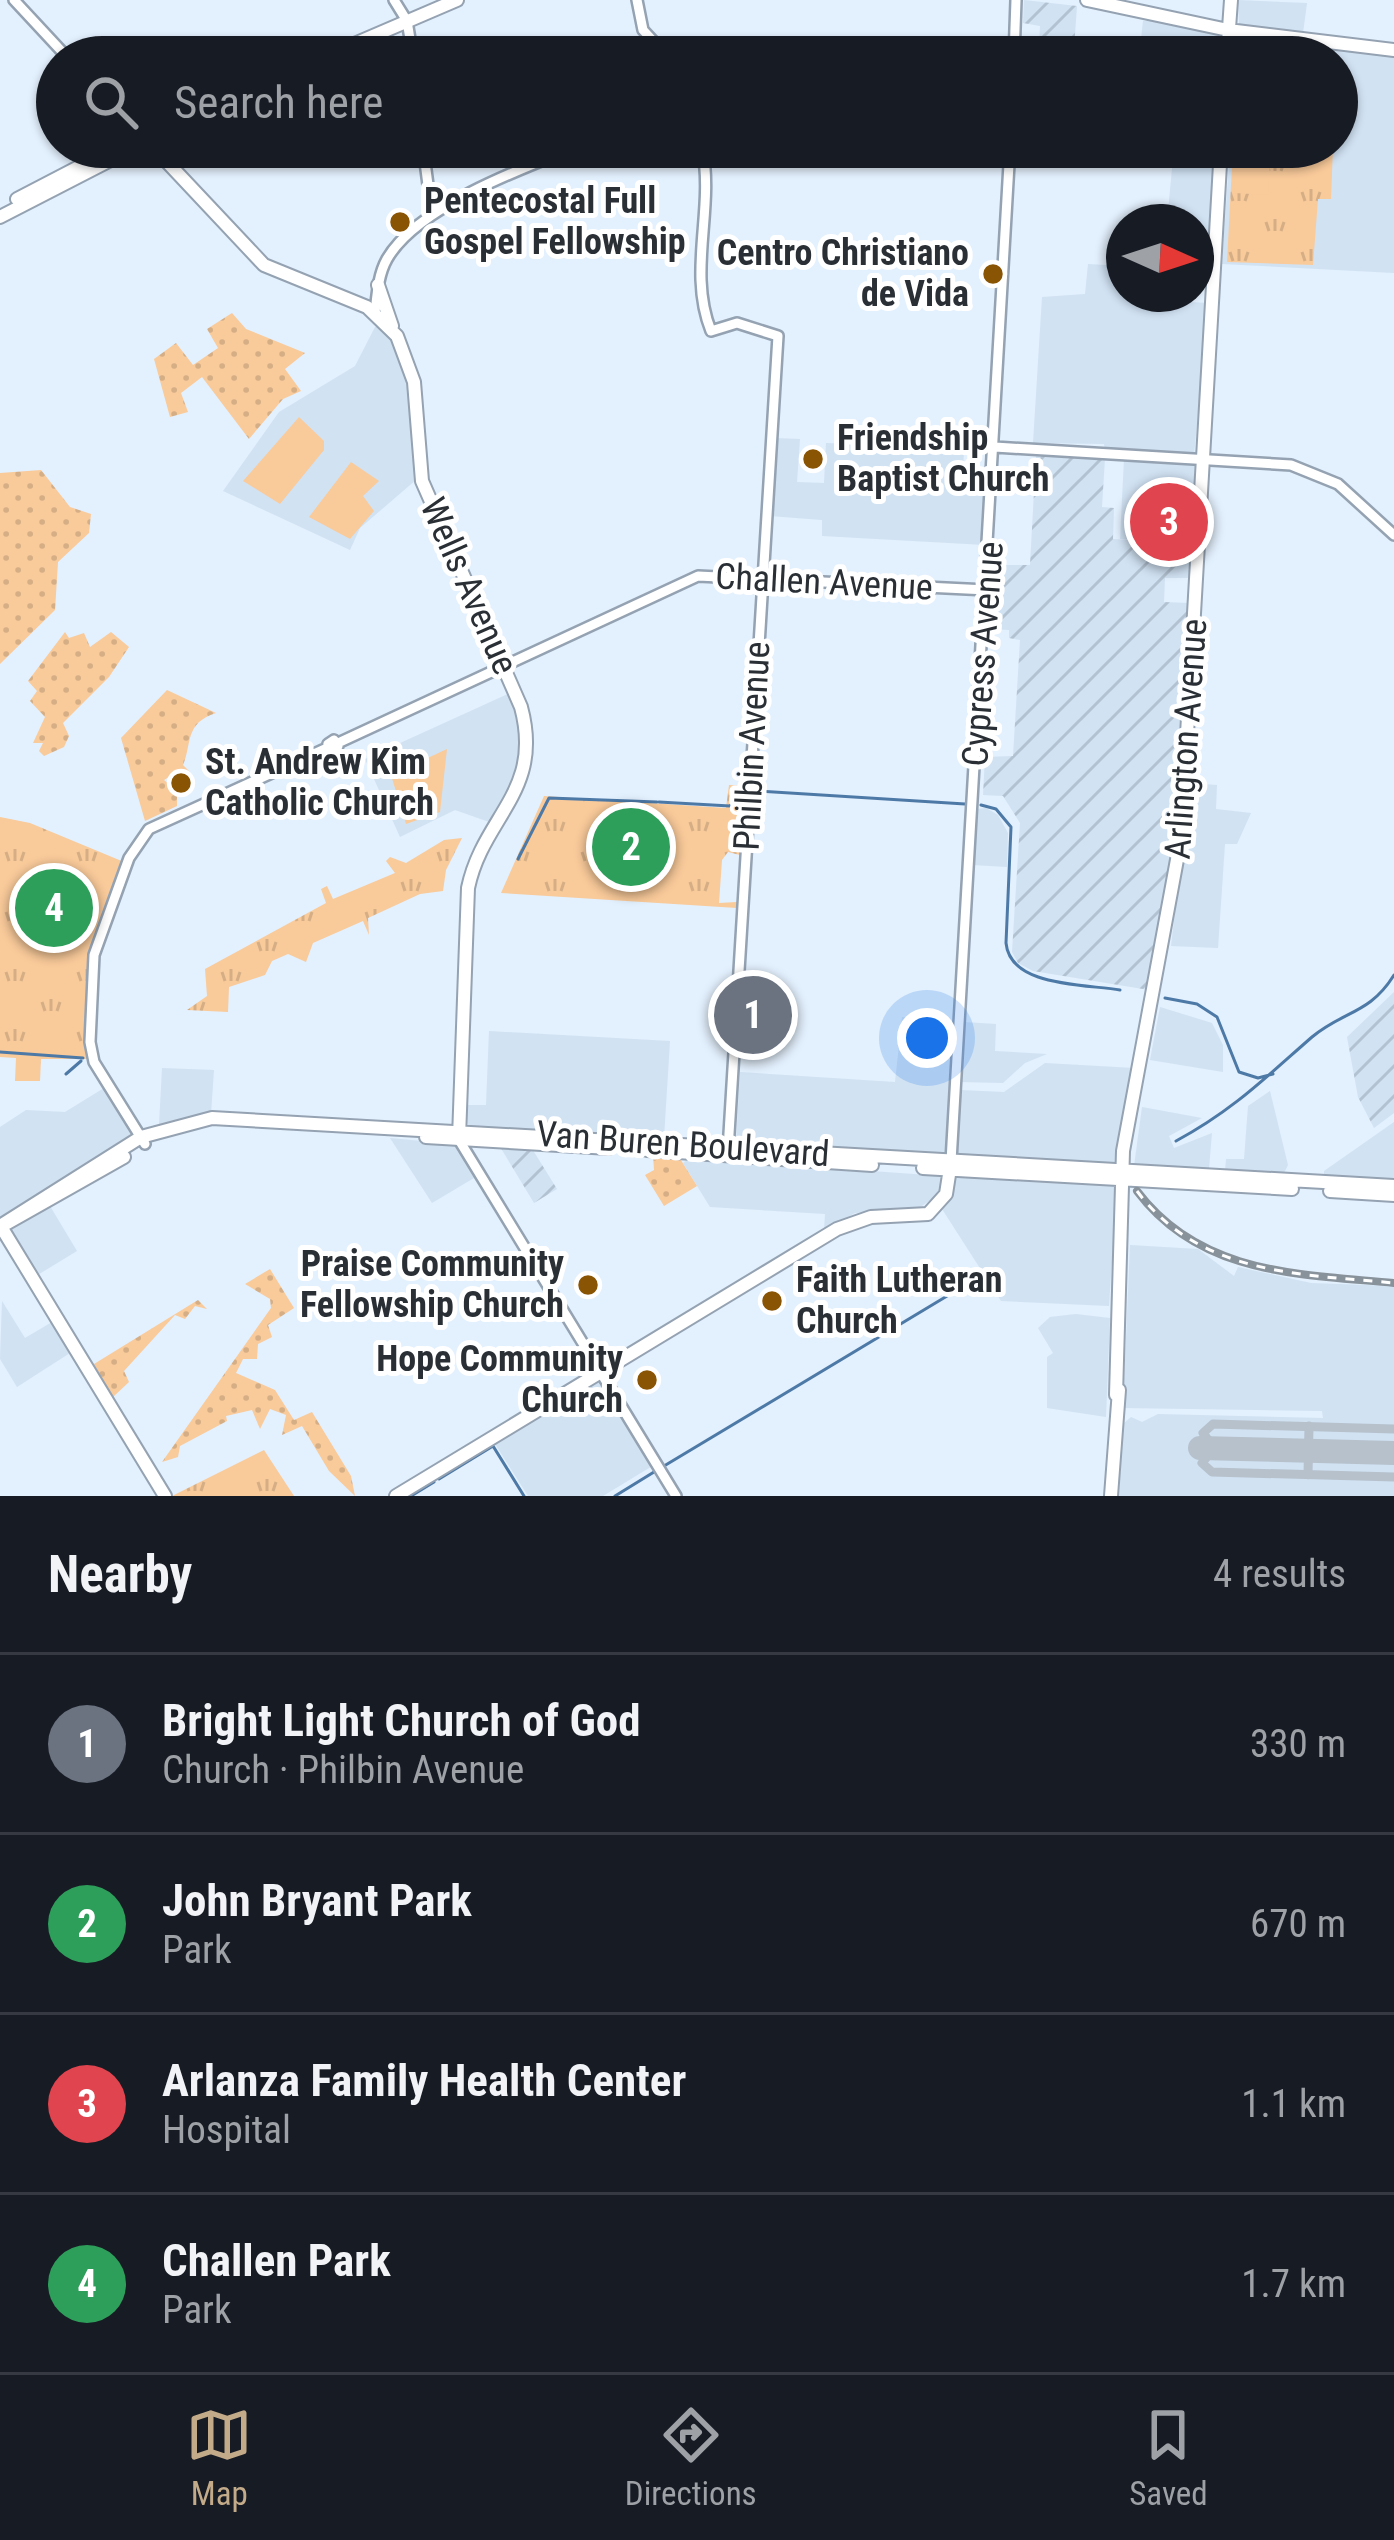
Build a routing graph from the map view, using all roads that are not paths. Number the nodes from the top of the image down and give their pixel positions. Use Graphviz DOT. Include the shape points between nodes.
graph roads {
  1 [pos="14,0"];
  2 [pos="394,0"];
  3 [pos="638,0"];
  4 [pos="1016,0"];
  5 [pos="1087,0"];
  6 [pos="1231,0"];
  7 [pos="459,2"];
  8 [pos="407,24"];
  9 [pos="1228,28"];
  10 [pos="47,36"];
  11 [pos="377,36"];
  12 [pos="409,36"];
  13 [pos="649,36"];
  14 [pos="1015,36"];
  15 [pos="1228,36"];
  16 [pos="1286,36"];
  17 [pos="1358,46"];
  18 [pos="1394,50"];
  19 [pos="80,168"];
  20 [pos="93,168"];
  21 [pos="173,168"];
  22 [pos="426,168"];
  23 [pos="532,168"];
  24 [pos="706,168"];
  25 [pos="1009,168"];
  26 [pos="1220,168"];
  27 [pos="0,213"];
  28 [pos="432,214"];
  29 [pos="378,285"];
  30 [pos="356,301"];
  31 [pos="375,313"];
  32 [pos="371,331"];
  33 [pos="393,331"];
  34 [pos="995,447"];
  35 [pos="1204,462"];
  36 [pos="1394,535"];
  37 [pos="763,577"];
  38 [pos="987,590"];
  39 [pos="504,666"];
  40 [pos="1146,1041"];
  41 [pos="1138,1066"];
  42 [pos="1141,1088"];
  43 [pos="243,1119"];
  44 [pos="185,1122"];
  45 [pos="217,1126"];
  46 [pos="458,1135"];
  47 [pos="163,1136"];
  48 [pos="542,1136"];
  49 [pos="142,1141"];
  50 [pos="493,1142"];
  51 [pos="728,1151"];
  52 [pos="951,1165"];
  53 [pos="1053,1171"];
  54 [pos="1126,1176"];
  55 [pos="1394,1191"];
  56 [pos="0,1226"];
  57 [pos="601,1373"];
  58 [pos="165,1496"];
  59 [pos="396,1496"];
  60 [pos="676,1496"];
  61 [pos="1111,1496"];
  1 -- 10 [label="street"];
  2 -- 8 [label="street"];
  3 -- 13 [label="street"];
  4 -- 14 [label="street"];
  5 -- 9 [label="main road"];
  6 -- 9 [label="main road"];
  7 -- 8 [label="main road"];
  8 -- 11 [label="main road"];
  8 -- 12 [label="street"];
  9 -- 15 [label="main road"];
  9 -- 16 [label="main road"];
  17 -- 18 [label="main road"];
  19 -- 27 [label="main road"];
  20 -- 27 [label="main road"];
  21 -- 30 [label="main road, Wells Avenue" via="264,265"];
  22 -- 28 [label="street"];
  23 -- 28 [label="street"];
  24 -- 37 [label="street, Philbin Avenue" via="698,295 711,331 737,323 778,336"];
  25 -- 34 [label="street, Cypress Avenue"];
  26 -- 35 [label="main road, Arlington Avenue"];
  28 -- 29 [label="street" via="388,256"];
  29 -- 30 [label="main road" via="370,300"];
  29 -- 31 [label="street"];
  29 -- 33 [label="main road"];
  30 -- 31 [label="main road, Wells Avenue"];
  31 -- 33 [label="main road, Wells Avenue"];
  32 -- 33 [label="main road" via="379,324"];
  33 -- 39 [label="main road, Wells Avenue" via="413,378 422,481"];
  34 -- 35 [label="street"];
  34 -- 38 [label="street, Cypress Avenue"];
  35 -- 36 [label="street" via="1318,473"];
  35 -- 40 [label="main road, Arlington Avenue" via="1180,849"];
  37 -- 38 [label="street, Challen Avenue"];
  37 -- 39 [label="street, Challen Avenue" via="698,576"];
  37 -- 51 [label="street, Philbin Avenue"];
  38 -- 52 [label="street, Cypress Avenue"];
  39 -- 46 [label="main road, Wells Avenue" via="525,722 526,755 517,793 468,888"];
  39 -- 49 [label="street, Challen Avenue" via="149,829 129,858 94,955 90,1042"];
  40 -- 41 [label="main road, Arlington Avenue"];
  40 -- 42 [label="main road, Arlington Avenue"];
  41 -- 42 [label="main road"];
  41 -- 54 [label="main road, Arlington Avenue"];
  42 -- 54 [label="main road, Arlington Avenue"];
  43 -- 44 [label="main road, Van Buren Boulevard"];
  43 -- 45 [label="main road"];
  43 -- 46 [label="main road, Van Buren Boulevard"];
  44 -- 47 [label="main road"];
  44 -- 49 [label="main road, Van Buren Boulevard"];
  45 -- 46 [label="main road, Van Buren Boulevard"];
  45 -- 47 [label="main road, Van Buren Boulevard"];
  46 -- 48 [label="main road, Van Buren Boulevard"];
  46 -- 50 [label="main road, Van Buren Boulevard"];
  46 -- 57 [label="street"];
  47 -- 49 [label="main road, Van Buren Boulevard"];
  48 -- 50 [label="main road"];
  48 -- 51 [label="main road, Van Buren Boulevard"];
  49 -- 56 [label="main road, Van Buren Boulevard"];
  50 -- 51 [label="main road, Van Buren Boulevard"];
  51 -- 52 [label="main road, Van Buren Boulevard"];
  52 -- 53 [label="main road, Van Buren Boulevard"];
  52 -- 53 [label="main road, Van Buren Boulevard"];
  52 -- 57 [label="main road" via="946,1194 928,1214 848,1224"];
  53 -- 54 [label="main road, Van Buren Boulevard"];
  53 -- 54 [label="main road, Van Buren Boulevard"];
  54 -- 55 [label="main road, Van Buren Boulevard"];
  54 -- 61 [label="main road, Arlington Avenue"];
  56 -- 58 [label="main road"];
  57 -- 59 [label="main road"];
  57 -- 60 [label="street"];
}
